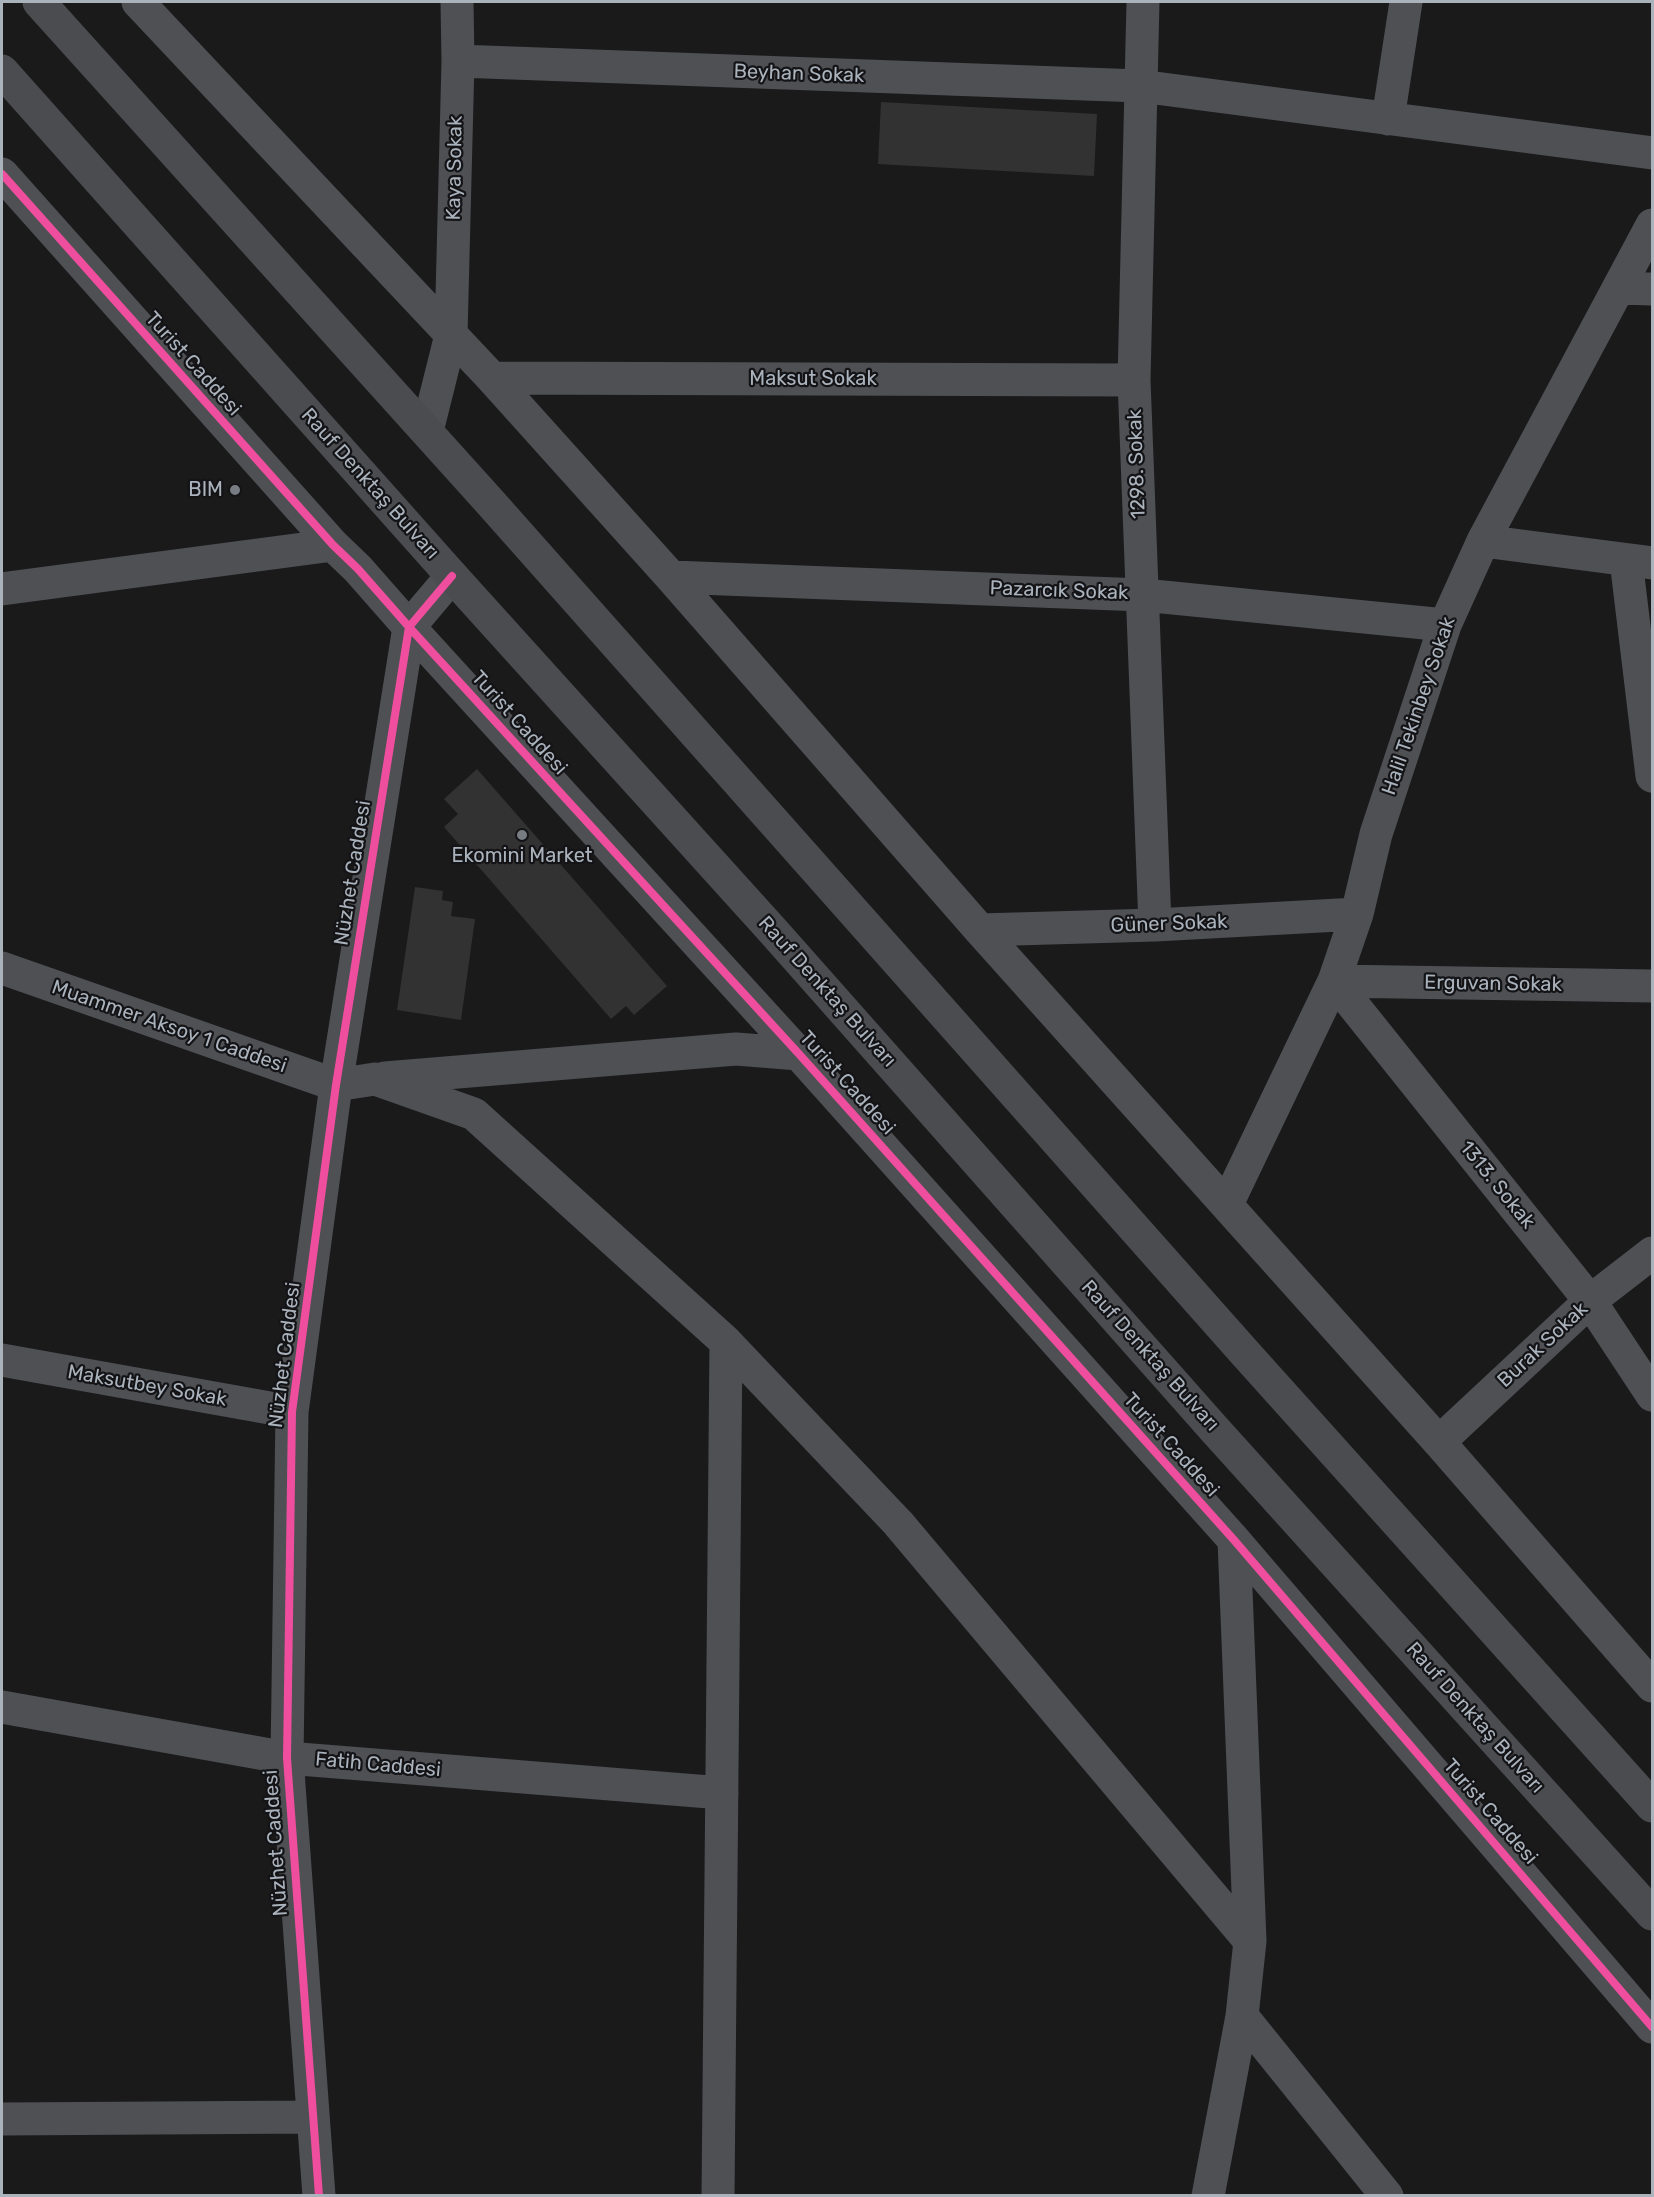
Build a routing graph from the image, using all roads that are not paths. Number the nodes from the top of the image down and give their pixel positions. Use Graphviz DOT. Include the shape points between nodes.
graph roads {
  1 [pos="39,2"];
  2 [pos="138,2"];
  3 [pos="457,2"];
  4 [pos="1143,2"];
  5 [pos="1406,2"];
  6 [pos="458,61"];
  7 [pos="2,71"];
  8 [pos="1140,86"];
  9 [pos="1388,118"];
  10 [pos="1653,153"];
  11 [pos="2,174"];
  12 [pos="1653,225"];
  13 [pos="1618,288"];
  14 [pos="1653,289"];
  15 [pos="451,335"];
  16 [pos="492,378"];
  17 [pos="1134,381"];
  18 [pos="427,431"];
  19 [pos="1483,541"];
  20 [pos="333,545"];
  21 [pos="1639,562"];
  22 [pos="452,576"];
  23 [pos="671,577"];
  24 [pos="2,589"];
  25 [pos="1143,595"];
  26 [pos="1445,625"];
  27 [pos="409,627"];
  28 [pos="1653,776"];
  29 [pos="1357,914"];
  30 [pos="1155,926"];
  31 [pos="980,930"];
  32 [pos="2,968"];
  33 [pos="1334,981"];
  34 [pos="1653,986"];
  35 [pos="799,1054"];
  36 [pos="375,1079"];
  37 [pos="336,1085"];
  38 [pos="1227,1204"];
  39 [pos="1653,1253"];
  40 [pos="1590,1301"];
  41 [pos="726,1342"];
  42 [pos="2,1360"];
  43 [pos="1653,1395"];
  44 [pos="292,1412"];
  45 [pos="1439,1442"];
  46 [pos="1234,1540"];
  47 [pos="1653,1686"];
  48 [pos="2,1707"];
  49 [pos="287,1758"];
  50 [pos="722,1793"];
  51 [pos="1653,1806"];
  52 [pos="1653,1914"];
  53 [pos="1250,1941"];
  54 [pos="1242,2016"];
  55 [pos="1653,2027"];
  56 [pos="313,2117"];
  57 [pos="2,2119"];
  58 [pos="319,2196"];
  59 [pos="718,2196"];
  60 [pos="1208,2196"];
  61 [pos="1387,2196"];
  1 -- 18 [label="highway"];
  2 -- 15 [label="street"];
  3 -- 6 [label="street, Kaya Sokak"];
  4 -- 8 [label="street, 1298. Sokak"];
  5 -- 9 [label="street"];
  6 -- 8 [label="street, Beyhan Sokak"];
  6 -- 15 [label="street, Kaya Sokak"];
  7 -- 22 [label="highway, Rauf Denktaş Bulvarı"];
  8 -- 9 [label="street, Beyhan Sokak"];
  8 -- 17 [label="street, 1298. Sokak"];
  9 -- 10 [label="street, Beyhan Sokak"];
  11 -- 20 [label="street, Turist Caddesi"];
  12 -- 13 [label="street, Halil Tekinbey Sokak"];
  13 -- 14 [label="street"];
  13 -- 19 [label="street, Halil Tekinbey Sokak"];
  15 -- 16 [label="street"];
  15 -- 18 [label="street, Kaya Sokak"];
  16 -- 17 [label="street, Maksut Sokak"];
  16 -- 23 [label="street"];
  17 -- 25 [label="street, 1298. Sokak"];
  18 -- 51 [label="highway" via="1245,1353"];
  19 -- 21 [label="street"];
  19 -- 26 [label="street, Halil Tekinbey Sokak"];
  20 -- 24 [label="street"];
  20 -- 27 [label="street, Turist Caddesi"];
  21 -- 28 [label="street"];
  22 -- 27 [label="street"];
  22 -- 52 [label="highway, Rauf Denktaş Bulvarı"];
  23 -- 25 [label="street, Pazarcık Sokak"];
  23 -- 31 [label="street"];
  25 -- 26 [label="street, Pazarcık Sokak"];
  25 -- 30 [label="street, 1298. Sokak"];
  26 -- 29 [label="street, Halil Tekinbey Sokak" via="1376,834"];
  27 -- 35 [label="street, Turist Caddesi"];
  27 -- 37 [label="street, Nüzhet Caddesi"];
  29 -- 30 [label="street, Güner Sokak"];
  29 -- 33 [label="street, Halil Tekinbey Sokak"];
  30 -- 31 [label="street, Güner Sokak"];
  31 -- 38 [label="street"];
  32 -- 37 [label="street, Muammer Aksoy 1 Caddesi"];
  33 -- 34 [label="street, Erguvan Sokak"];
  33 -- 38 [label="street, Halil Tekinbey Sokak"];
  33 -- 40 [label="street, 1313. Sokak"];
  35 -- 36 [label="street" via="736,1049"];
  35 -- 46 [label="street, Turist Caddesi"];
  36 -- 37 [label="street"];
  36 -- 41 [label="street" via="474,1114"];
  37 -- 44 [label="street, Nüzhet Caddesi"];
  38 -- 45 [label="street"];
  39 -- 40 [label="street, Burak Sokak"];
  40 -- 43 [label="street, 1313. Sokak"];
  40 -- 45 [label="street, Burak Sokak"];
  41 -- 50 [label="street"];
  41 -- 53 [label="street" via="898,1523"];
  42 -- 44 [label="street, Maksutbey Sokak"];
  44 -- 49 [label="street, Nüzhet Caddesi"];
  45 -- 47 [label="street"];
  46 -- 53 [label="street"];
  46 -- 55 [label="street, Turist Caddesi"];
  48 -- 49 [label="street, Fatih Caddesi"];
  49 -- 50 [label="street, Fatih Caddesi"];
  49 -- 56 [label="street, Nüzhet Caddesi"];
  50 -- 59 [label="street"];
  53 -- 54 [label="street"];
  54 -- 60 [label="street"];
  54 -- 61 [label="street"];
  56 -- 57 [label="street"];
  56 -- 58 [label="street, Nüzhet Caddesi"];
}
